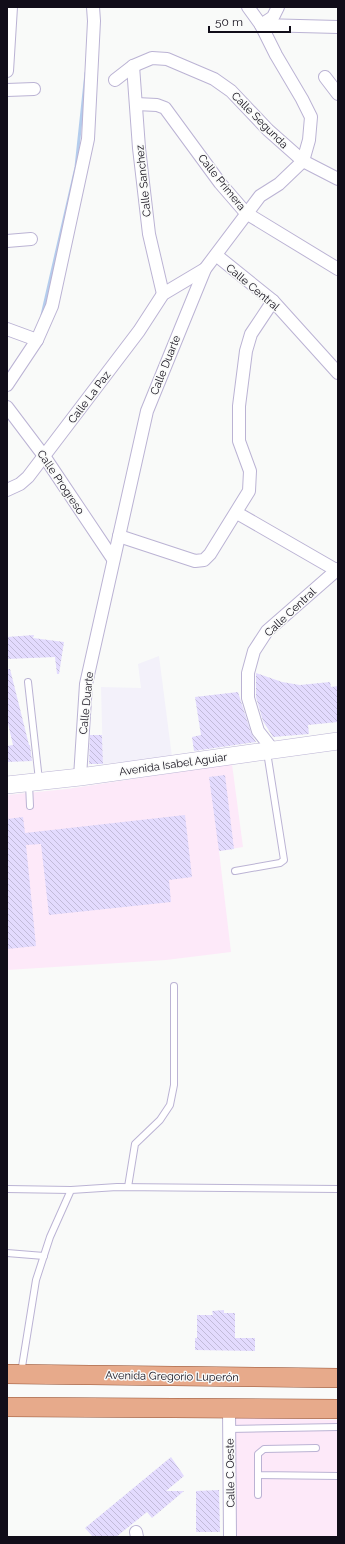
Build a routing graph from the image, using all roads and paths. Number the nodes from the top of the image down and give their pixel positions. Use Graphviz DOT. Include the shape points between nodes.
graph roads {
  1 [pos="11,7"];
  2 [pos="93,7"];
  3 [pos="248,7"];
  4 [pos="278,7"];
  5 [pos="261,25"];
  6 [pos="338,27"];
  7 [pos="133,66"];
  8 [pos="7,71"];
  9 [pos="325,76"];
  10 [pos="115,80"];
  11 [pos="34,89"];
  12 [pos="7,90"];
  13 [pos="338,94"];
  14 [pos="136,104"];
  15 [pos="303,162"];
  16 [pos="338,179"];
  17 [pos="246,213"];
  18 [pos="31,239"];
  19 [pos="7,241"];
  20 [pos="216,255"];
  21 [pos="205,269"];
  22 [pos="338,269"];
  23 [pos="162,294"];
  24 [pos="273,302"];
  25 [pos="7,329"];
  26 [pos="37,340"];
  27 [pos="338,373"];
  28 [pos="7,385"];
  29 [pos="7,407"];
  30 [pos="44,456"];
  31 [pos="7,490"];
  32 [pos="237,513"];
  33 [pos="119,536"];
  34 [pos="113,558"];
  35 [pos="337,570"];
  36 [pos="28,682"];
  37 [pos="338,741"];
  38 [pos="270,750"];
  39 [pos="80,777"];
  40 [pos="34,782"];
  41 [pos="7,785"];
  42 [pos="30,806"];
  43 [pos="235,871"];
  44 [pos="174,986"];
  45 [pos="128,1187"];
  46 [pos="7,1189"];
  47 [pos="338,1189"];
  48 [pos="71,1190"];
  49 [pos="7,1253"];
  50 [pos="44,1256"];
  51 [pos="14,1374"];
  52 [pos="338,1378"];
  53 [pos="7,1407"];
  54 [pos="229,1408"];
  55 [pos="338,1408"];
  56 [pos="338,1428"];
  57 [pos="229,1429"];
  58 [pos="316,1448"];
  59 [pos="258,1475"];
  60 [pos="338,1476"];
  61 [pos="258,1494"];
  62 [pos="230,1537"];
  1 -- 8 [label="street"];
  2 -- 26 [label="street" via="88,139 52,306"];
  3 -- 5 [label="street"];
  4 -- 5 [label="street" via="273,17"];
  5 -- 6 [label="street"];
  5 -- 15 [label="street" via="311,117 309,140"];
  7 -- 10 [label="street, Calle Segunda"];
  7 -- 14 [label="street, Calle Sanchez"];
  7 -- 15 [label="street, Calle Segunda" via="152,58 167,59 214,79 231,91"];
  9 -- 13 [label="street"];
  11 -- 12 [label="street"];
  14 -- 17 [label="street, Calle Primera" via="158,105 164,108"];
  14 -- 23 [label="street, Calle Sanchez" via="149,234"];
  15 -- 16 [label="street, Calle Segunda"];
  15 -- 17 [label="street, Calle Duarte" via="279,184 260,196"];
  17 -- 20 [label="street, Calle Duarte"];
  17 -- 22 [label="street, Calle Primera"];
  18 -- 19 [label="street"];
  20 -- 21 [label="street, Calle Duarte"];
  20 -- 24 [label="street, Calle Central"];
  21 -- 23 [label="street"];
  21 -- 33 [label="street, Calle Duarte" via="147,410"];
  23 -- 30 [label="street, Calle La Paz" via="139,331"];
  24 -- 27 [label="street, Calle Central"];
  24 -- 32 [label="street" via="251,334 246,351 238,430 239,442 250,471 250,482 249,490"];
  25 -- 26 [label="street"];
  26 -- 28 [label="street"];
  29 -- 30 [label="street, Calle Progreso"];
  30 -- 31 [label="street, Calle La Paz" via="20,484"];
  30 -- 34 [label="street, Calle Progreso"];
  32 -- 33 [label="street" via="210,554 199,561"];
  32 -- 35 [label="street"];
  33 -- 34 [label="street, Calle Duarte"];
  34 -- 39 [label="street, Calle Duarte" via="86,684"];
  35 -- 38 [label="street, Calle Central" via="267,631 254,651 248,673 248,698 258,731"];
  36 -- 40 [label="lane"];
  37 -- 38 [label="main road, Avenida Isabel Aguiar"];
  38 -- 39 [label="main road, Avenida Isabel Aguiar"];
  38 -- 43 [label="lane" via="284,860 280,863"];
  39 -- 40 [label="main road, Avenida Isabel Aguiar"];
  40 -- 41 [label="main road, Avenida Isabel Aguiar"];
  40 -- 42 [label="lane"];
  44 -- 45 [label="lane" via="174,1085 170,1105 160,1120 135,1144"];
  45 -- 47 [label="lane"];
  45 -- 48 [label="lane"];
  46 -- 48 [label="lane"];
  48 -- 50 [label="lane"];
  49 -- 50 [label="lane"];
  50 -- 51 [label="lane"];
  51 -- 52 [label="main road, Avenida Gregorio Luperón"];
  53 -- 54 [label="main road"];
  54 -- 55 [label="main road"];
  54 -- 57 [label="street, Calle C Oeste"];
  56 -- 57 [label="lane"];
  57 -- 62 [label="street, Calle C Oeste"];
  58 -- 59 [label="lane" via="264,1448 258,1454"];
  59 -- 60 [label="lane"];
  59 -- 61 [label="lane"];
}
